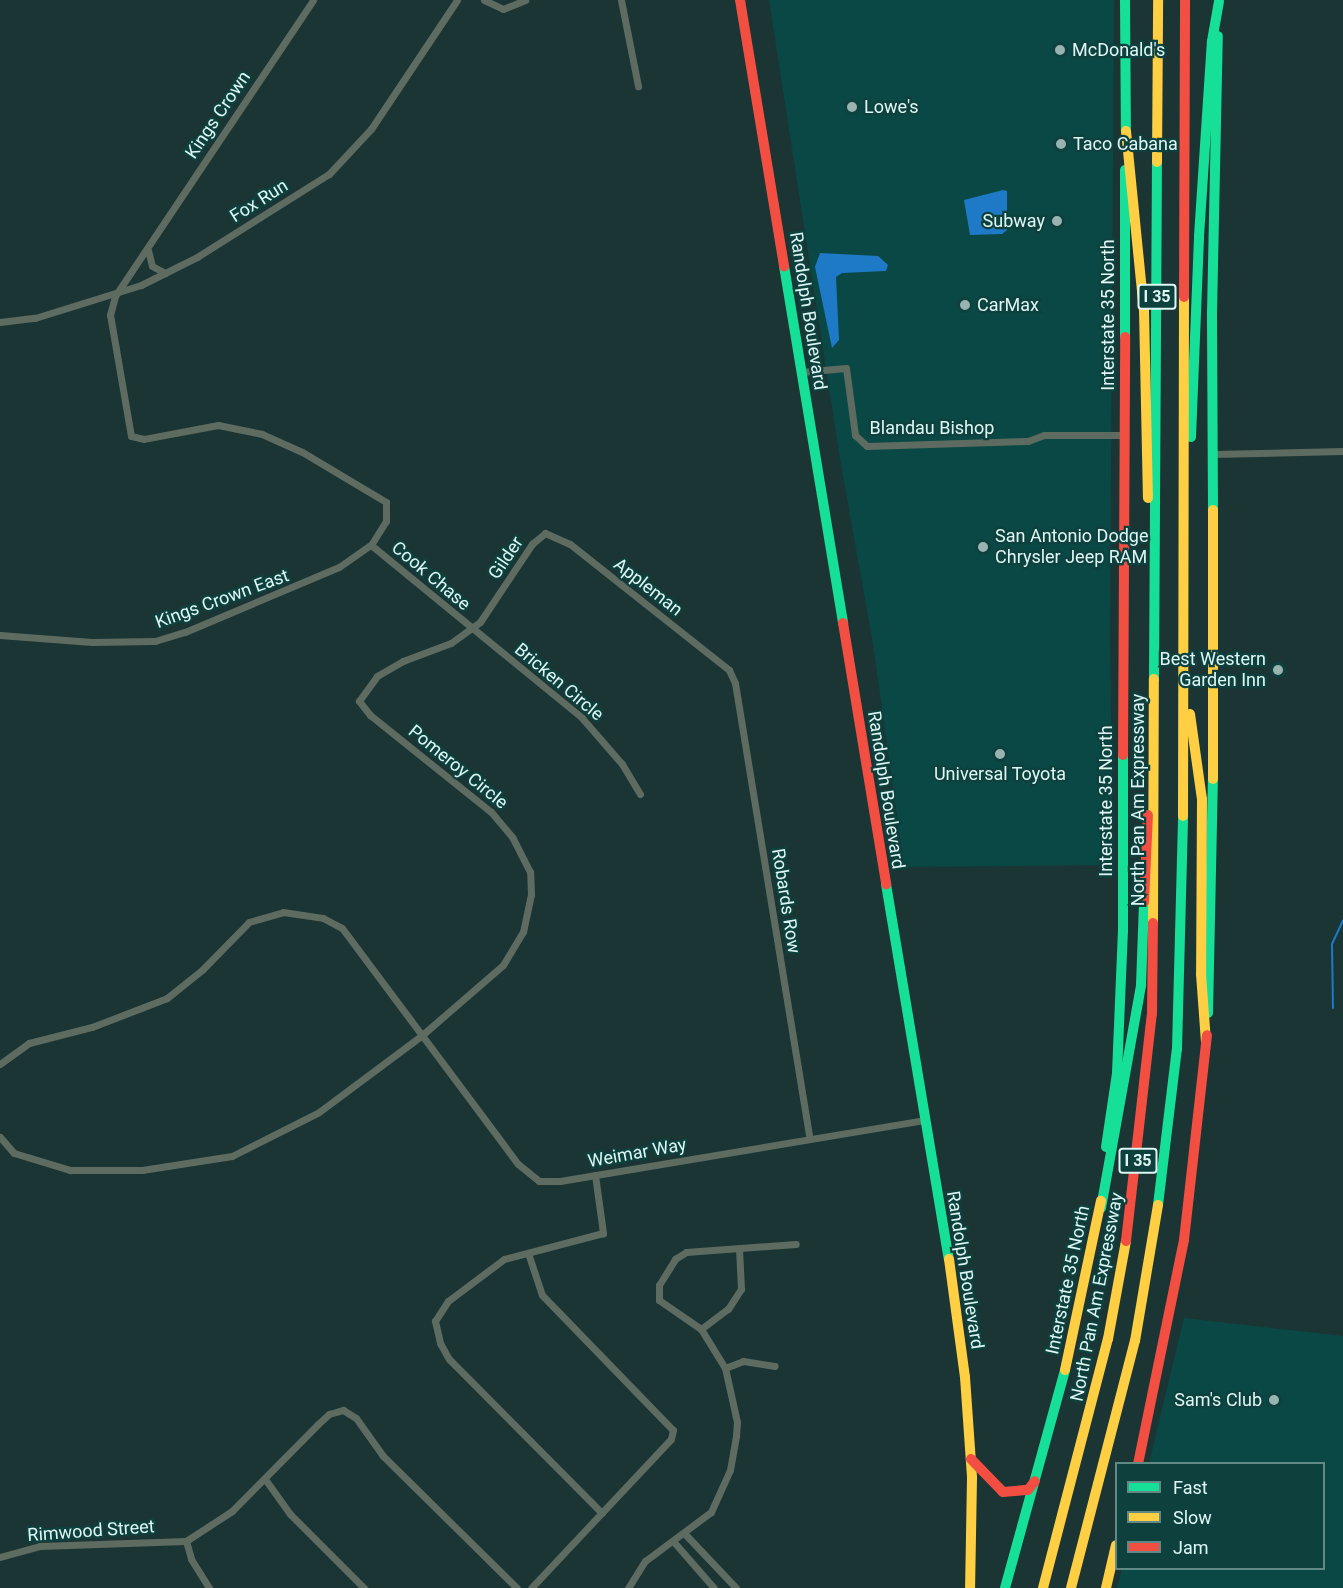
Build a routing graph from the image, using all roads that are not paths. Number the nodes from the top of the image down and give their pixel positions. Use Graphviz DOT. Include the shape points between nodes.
graph roads {
  1 [pos="313,0"];
  2 [pos="458,0"];
  3 [pos="484,0"];
  4 [pos="525,0"];
  5 [pos="621,0"];
  6 [pos="740,0"];
  7 [pos="1125,0"];
  8 [pos="1158,0"];
  9 [pos="1185,0"];
  10 [pos="1219,1"];
  11 [pos="638,86"];
  12 [pos="1126,131"];
  13 [pos="148,248"];
  14 [pos="165,273"];
  15 [pos="115,296"];
  16 [pos="0,322"];
  17 [pos="801,372"];
  18 [pos="1124,435"];
  19 [pos="1343,451"];
  20 [pos="1212,454"];
  21 [pos="545,533"];
  22 [pos="1183,534"];
  23 [pos="371,545"];
  24 [pos="1154,594"];
  25 [pos="471,630"];
  26 [pos="0,635"];
  27 [pos="1183,668"];
  28 [pos="729,670"];
  29 [pos="1154,724"];
  30 [pos="640,794"];
  31 [pos="422,1036"];
  32 [pos="1206,1042"];
  33 [pos="0,1064"];
  34 [pos="924,1120"];
  35 [pos="809,1137"];
  36 [pos="1,1138"];
  37 [pos="595,1175"];
  38 [pos="1101,1208"];
  39 [pos="796,1244"];
  40 [pos="740,1248"];
  41 [pos="528,1253"];
  42 [pos="700,1329"];
  43 [pos="775,1366"];
  44 [pos="724,1368"];
  45 [pos="971,1459"];
  46 [pos="1138,1462"];
  47 [pos="265,1479"];
  48 [pos="1038,1479"];
  49 [pos="602,1513"];
  50 [pos="685,1534"];
  51 [pos="186,1541"];
  52 [pos="673,1541"];
  53 [pos="1115,1549"];
  54 [pos="0,1557"];
  55 [pos="209,1588"];
  56 [pos="364,1588"];
  57 [pos="517,1588"];
  58 [pos="531,1588"];
  59 [pos="628,1588"];
  60 [pos="714,1588"];
  61 [pos="736,1588"];
  62 [pos="970,1588"];
  63 [pos="1005,1588"];
  64 [pos="1043,1588"];
  65 [pos="1071,1588"];
  66 [pos="1106,1588"];
  1 -- 13 [label="street, Kings Crown"];
  2 -- 14 [label="street, Fox Run" via="371,129 344,162"];
  3 -- 4 [label="street" via="503,9"];
  5 -- 11 [label="street"];
  6 -- 17 [label="main road, Randolph Boulevard"];
  7 -- 12 [label="main road, Interstate 35 North"];
  8 -- 24 [label="main road, North Pan Am Expressway / I 35"];
  9 -- 22 [label="main road, I 35"];
  10 -- 20 [label="main road"];
  10 -- 22 [label="main road" via="1212,41 1199,236 1195,388"];
  12 -- 18 [label="main road, Interstate 35 North"];
  12 -- 24 [label="main road" via="1144,310 1146,466"];
  13 -- 14 [label="street" via="149,261"];
  13 -- 15 [label="street, Kings Crown"];
  14 -- 15 [label="street, Fox Run"];
  15 -- 16 [label="street, Fox Run" via="35,318"];
  15 -- 23 [label="street, Kings Crown" via="110,315 131,436 144,440 218,424 262,434 292,447 386,502 386,521"];
  17 -- 18 [label="street, Blandau Bishop" via="846,368 855,435 867,447 1028,441 1044,435"];
  17 -- 34 [label="main road, Randolph Boulevard"];
  18 -- 38 [label="main road, Interstate 35 North" via="1123,931 1117,1073"];
  19 -- 20 [label="street"];
  20 -- 32 [label="main road" via="1214,741"];
  21 -- 25 [label="street, Gilder" via="532,544"];
  21 -- 28 [label="street, Appleman" via="570,544"];
  22 -- 27 [label="main road, I 35"];
  23 -- 25 [label="street, Cook Chase"];
  23 -- 26 [label="street, Kings Crown East" via="302,586 155,641 92,642"];
  24 -- 29 [label="main road, North Pan Am Expressway / I 35"];
  25 -- 30 [label="street, Bricken Circle" via="582,718 622,764"];
  25 -- 31 [label="street, Pomeroy Circle" via="377,676 359,701 370,715 491,812 513,838 530,872 530,907 511,955"];
  27 -- 32 [label="main road" via="1202,799 1201,974"];
  27 -- 65 [label="main road, I 35" via="1181,975 1162,1184 1135,1341"];
  28 -- 35 [label="street, Robards Row" via="736,693"];
  29 -- 38 [label="main road" via="1144,859 1142,985"];
  29 -- 64 [label="main road, North Pan Am Expressway / I 35" via="1152,1014 1133,1204 1098,1383"];
  31 -- 33 [label="street, Weimar Way" via="359,945 342,928 324,918 283,912 249,922 202,970 167,998 92,1027 29,1043"];
  31 -- 36 [label="street, Pomeroy Circle" via="320,1112 232,1156 142,1170 70,1170 30,1161 14,1153"];
  31 -- 37 [label="street, Weimar Way" via="531,1177 547,1182"];
  32 -- 46 [label="main road" via="1184,1240"];
  34 -- 35 [label="street, Weimar Way"];
  34 -- 45 [label="main road, Randolph Boulevard" via="953,1286"];
  35 -- 37 [label="street, Weimar Way"];
  37 -- 41 [label="street" via="603,1233"];
  38 -- 48 [label="main road, Interstate 35 North" via="1072,1346"];
  39 -- 40 [label="street"];
  40 -- 42 [label="street" via="741,1289 728,1309"];
  40 -- 42 [label="street" via="686,1252 675,1258 656,1293 659,1300"];
  41 -- 49 [label="street" via="542,1295 673,1430 671,1439"];
  41 -- 49 [label="street" via="504,1259 448,1301 439,1310 436,1332 449,1359"];
  42 -- 44 [label="street"];
  43 -- 44 [label="street" via="743,1361"];
  44 -- 50 [label="street" via="737,1422 730,1470 711,1512"];
  45 -- 48 [label="main road" via="1003,1492 1028,1490"];
  45 -- 62 [label="main road, Randolph Boulevard"];
  47 -- 51 [label="street" via="232,1511"];
  47 -- 56 [label="street" via="290,1514"];
  47 -- 57 [label="street" via="324,1419 343,1410 356,1418 377,1450"];
  48 -- 63 [label="main road, Interstate 35 North"];
  49 -- 58 [label="street"];
  50 -- 52 [label="street"];
  50 -- 61 [label="street"];
  51 -- 54 [label="street, Rimwood Street" via="40,1546"];
  51 -- 55 [label="street" via="191,1559"];
  52 -- 59 [label="street" via="645,1561"];
  52 -- 60 [label="street"];
  53 -- 66 [label="main road"];
}
